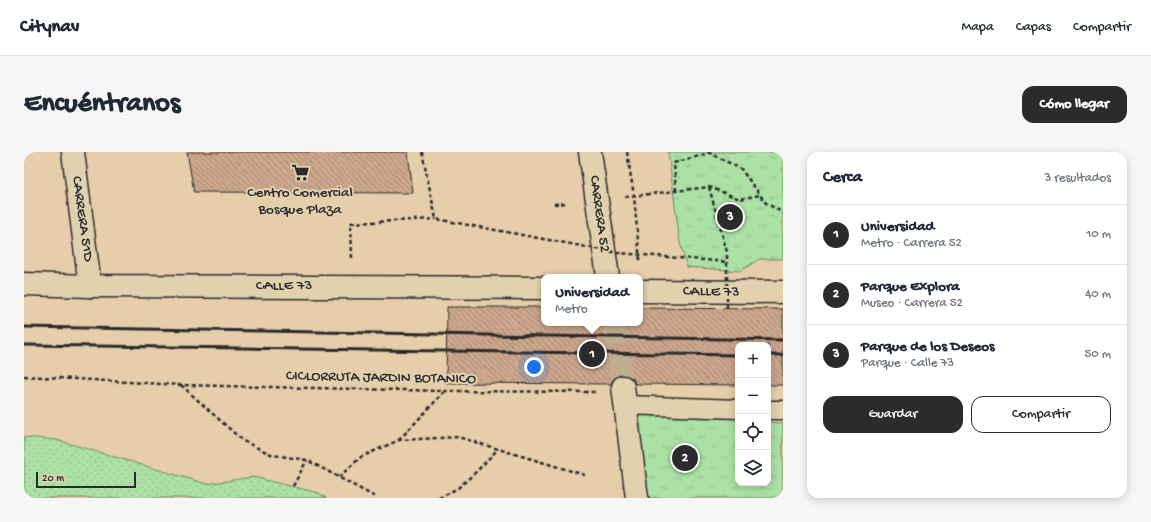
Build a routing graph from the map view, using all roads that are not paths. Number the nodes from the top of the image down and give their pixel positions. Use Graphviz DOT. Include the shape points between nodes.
graph roads {
  1 [pos="73,152"];
  2 [pos="590,152"];
  3 [pos="608,274"];
  4 [pos="24,284"];
  5 [pos="90,286"];
  6 [pos="541,288"];
  7 [pos="643,291"];
  8 [pos="783,292"];
  9 [pos="623,395"];
  10 [pos="735,409"];
  11 [pos="771,410"];
  12 [pos="783,410"];
  13 [pos="637,498"];
  1 -- 5 [label="street, CARRERA 51D"];
  2 -- 3 [label="street, CARRERA 52"];
  4 -- 5 [label="street, CALLE 73"];
  5 -- 6 [label="street, CALLE 73"];
  7 -- 8 [label="street, CALLE 73"];
  9 -- 10 [label="lane"];
  9 -- 13 [label="street"];
  11 -- 12 [label="lane"];
}
